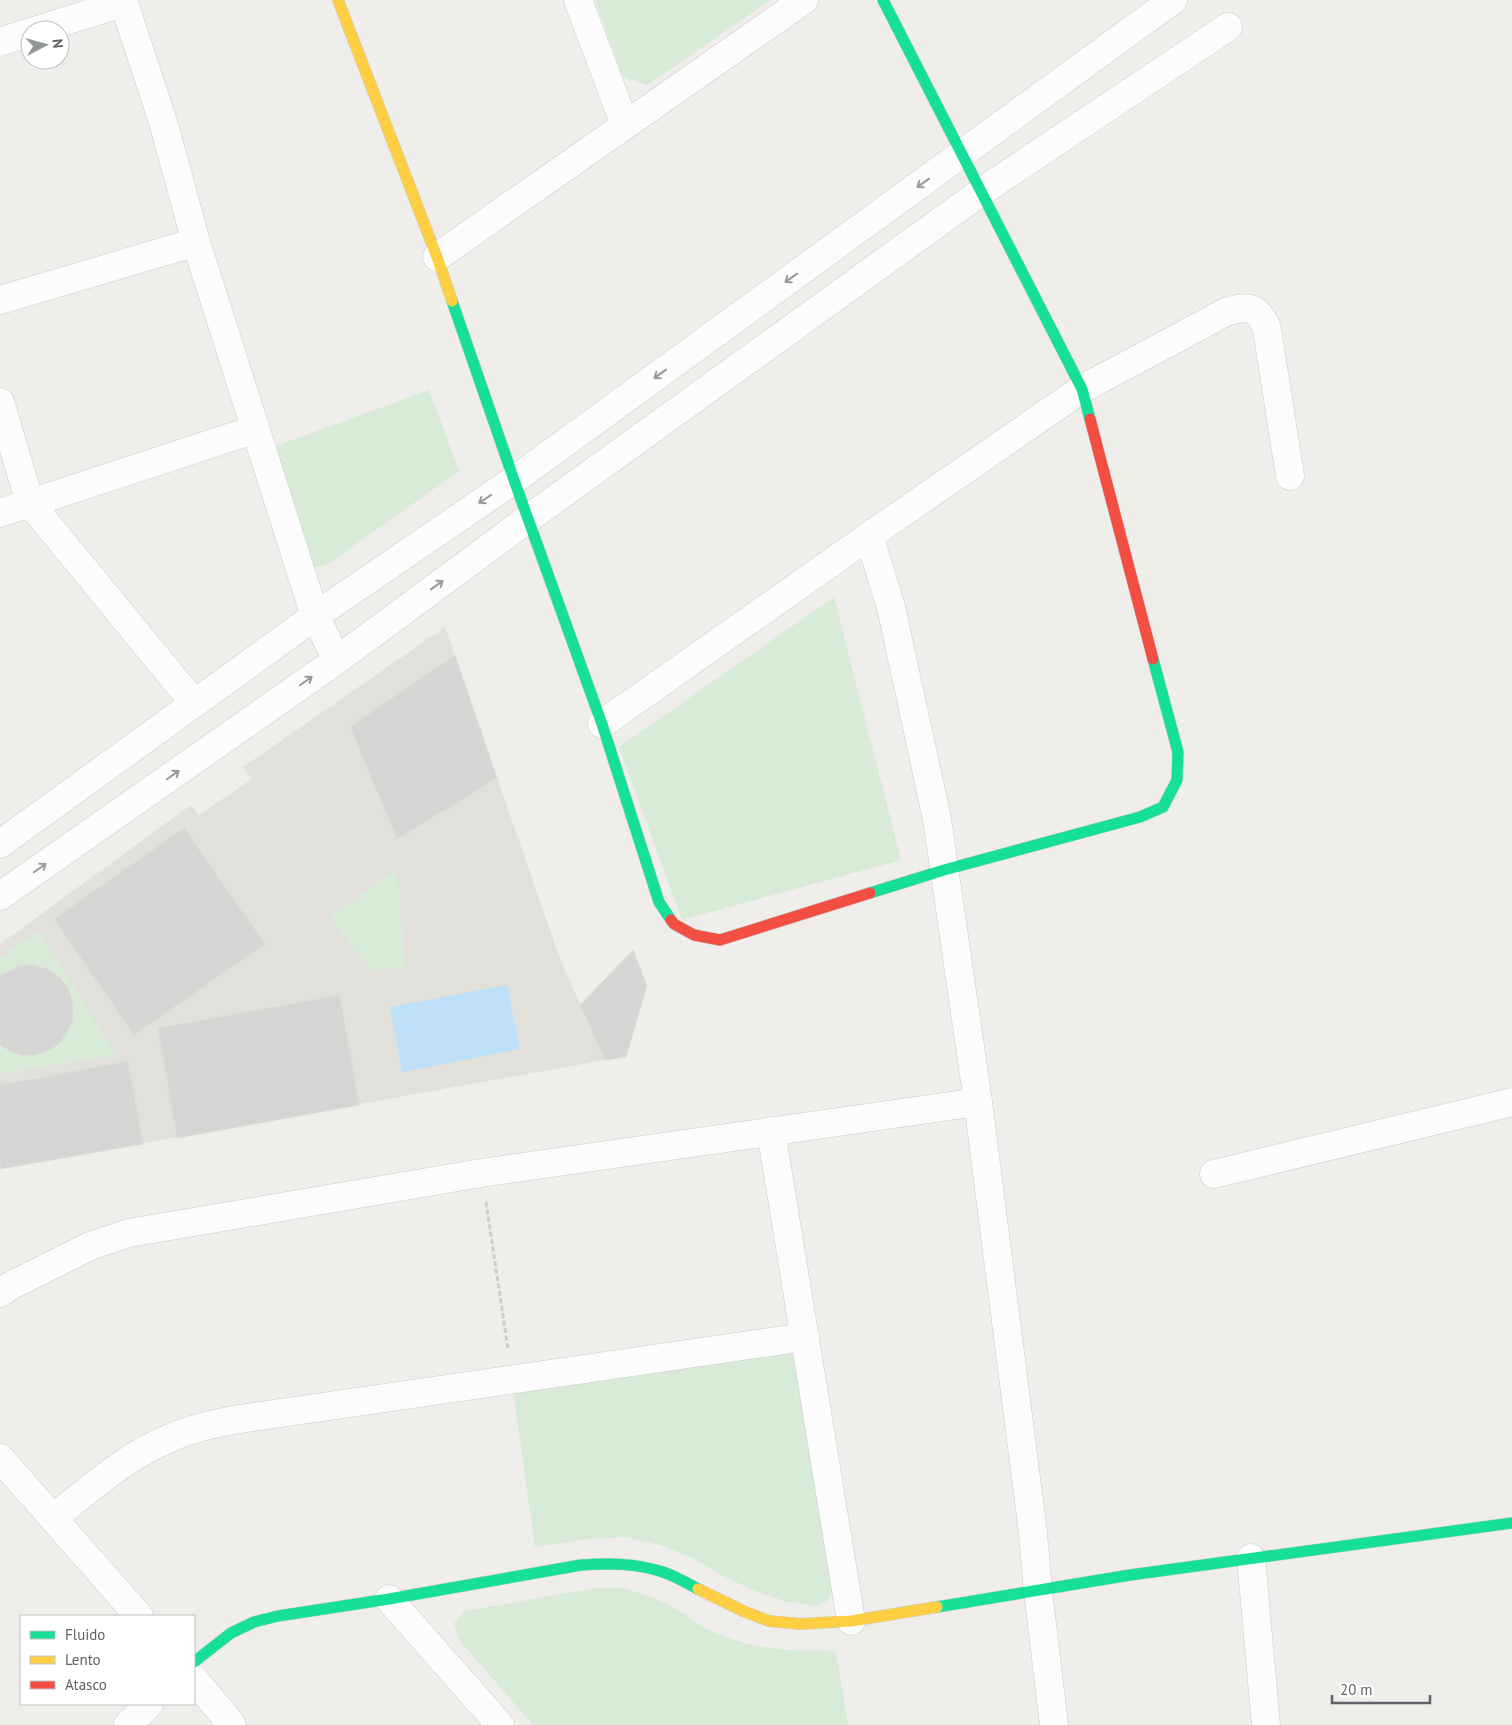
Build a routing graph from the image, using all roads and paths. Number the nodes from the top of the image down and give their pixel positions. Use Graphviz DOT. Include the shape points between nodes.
graph roads {
  1 [pos="338,0"];
  2 [pos="578,0"];
  3 [pos="804,0"];
  4 [pos="883,0"];
  5 [pos="1173,0"];
  6 [pos="123,2"];
  7 [pos="68,20"];
  8 [pos="1228,27"];
  9 [pos="20,35"];
  10 [pos="0,42"];
  11 [pos="624,125"];
  12 [pos="962,154"];
  13 [pos="982,192"];
  14 [pos="196,242"];
  15 [pos="436,257"];
  16 [pos="0,300"];
  17 [pos="1082,389"];
  18 [pos="0,402"];
  19 [pos="256,429"];
  20 [pos="1290,476"];
  21 [pos="514,480"];
  22 [pos="30,503"];
  23 [pos="0,513"];
  24 [pos="529,518"];
  25 [pos="870,536"];
  26 [pos="315,616"];
  27 [pos="337,660"];
  28 [pos="194,703"];
  29 [pos="602,724"];
  30 [pos="0,844"];
  31 [pos="944,870"];
  32 [pos="0,896"];
  33 [pos="978,1102"];
  34 [pos="1512,1102"];
  35 [pos="771,1131"];
  36 [pos="481,1173"];
  37 [pos="1214,1174"];
  38 [pos="0,1293"];
  39 [pos="805,1337"];
  40 [pos="512,1379"];
  41 [pos="0,1458"];
  42 [pos="53,1518"];
  43 [pos="1512,1523"];
  44 [pos="1251,1558"];
  45 [pos="1038,1591"];
  46 [pos="389,1599"];
  47 [pos="138,1615"];
  48 [pos="851,1621"];
  49 [pos="195,1661"];
  50 [pos="195,1680"];
  51 [pos="148,1705"];
  52 [pos="128,1725"];
  53 [pos="232,1725"];
  54 [pos="500,1725"];
  55 [pos="1054,1725"];
  56 [pos="1266,1725"];
  1 -- 15 [label="street"];
  2 -- 11 [label="street"];
  3 -- 11 [label="street"];
  4 -- 12 [label="street"];
  5 -- 12 [label="street"];
  6 -- 7 [label="street"];
  6 -- 14 [label="street" via="164,125"];
  8 -- 13 [label="street"];
  9 -- 10 [label="street"];
  11 -- 15 [label="street"];
  12 -- 13 [label="street"];
  12 -- 21 [label="street, one-way"];
  13 -- 17 [label="street"];
  13 -- 24 [label="street"];
  14 -- 16 [label="street"];
  14 -- 19 [label="street"];
  15 -- 21 [label="street"];
  17 -- 20 [label="street" via="1226,312 1240,307 1252,309 1262,316 1267,329"];
  17 -- 25 [label="street"];
  17 -- 31 [label="street" via="1178,752 1177,780 1163,807 1140,816"];
  18 -- 22 [label="street"];
  19 -- 22 [label="street"];
  19 -- 26 [label="street"];
  21 -- 24 [label="street"];
  21 -- 26 [label="street, one-way"];
  22 -- 23 [label="street"];
  22 -- 28 [label="street"];
  27 -- 24 [label="street, one-way"];
  24 -- 29 [label="street"];
  25 -- 29 [label="street"];
  25 -- 31 [label="street" via="891,606 937,819"];
  26 -- 27 [label="street"];
  26 -- 28 [label="street"];
  32 -- 27 [label="street, one-way"];
  28 -- 30 [label="street"];
  29 -- 31 [label="street" via="659,902 674,924 694,936 720,940"];
  31 -- 33 [label="street"];
  33 -- 35 [label="street"];
  33 -- 45 [label="street" via="1034,1533"];
  34 -- 37 [label="street"];
  35 -- 36 [label="street"];
  35 -- 39 [label="street"];
  36 -- 38 [label="street" via="129,1233 90,1246"];
  36 -- 40 [label="path"];
  39 -- 40 [label="street"];
  39 -- 48 [label="street"];
  40 -- 42 [label="street" via="207,1425 170,1437 138,1454"];
  41 -- 42 [label="street"];
  42 -- 47 [label="street"];
  43 -- 44 [label="street"];
  44 -- 45 [label="street"];
  44 -- 56 [label="street"];
  45 -- 48 [label="street"];
  45 -- 55 [label="street"];
  46 -- 48 [label="street" via="581,1565 612,1563 664,1572 769,1621 800,1624"];
  46 -- 49 [label="street" via="254,1622 231,1633"];
  46 -- 54 [label="street"];
  50 -- 53 [label="street"];
  51 -- 52 [label="street"];
}
